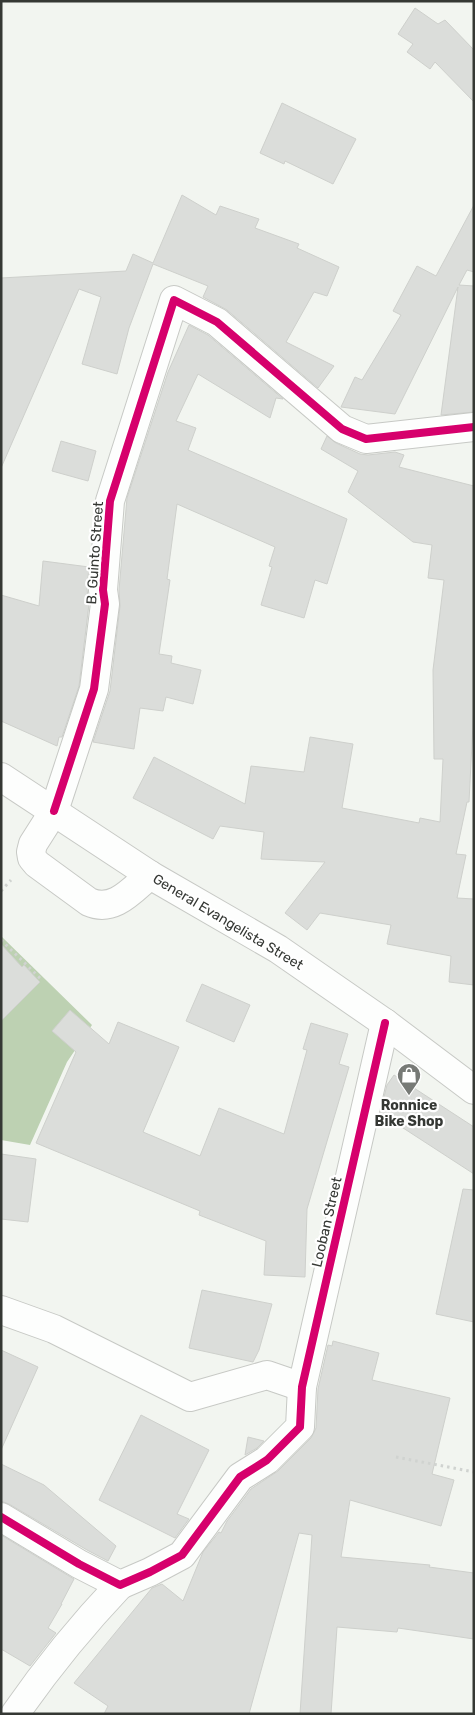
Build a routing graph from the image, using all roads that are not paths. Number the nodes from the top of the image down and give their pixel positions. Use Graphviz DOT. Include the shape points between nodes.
graph roads {
  1 [pos="474,427"];
  2 [pos="1,777"];
  3 [pos="54,811"];
  4 [pos="150,875"];
  5 [pos="385,1024"];
  6 [pos="474,1090"];
  7 [pos="1,1310"];
  8 [pos="302,1387"];
  9 [pos="1,1518"];
  10 [pos="120,1585"];
  11 [pos="1,1706"];
  12 [pos="15,1714"];
  1 -- 3 [label="street, B. Guinto Street" via="366,439 342,429 217,322 174,300 110,501 103,590 105,604 94,690"];
  2 -- 3 [label="street, General Evangelista Street"];
  3 -- 4 [label="street, General Evangelista Street"];
  3 -- 4 [label="street, B. Guinto Street" via="33,844 32,858 89,902 98,906 116,902"];
  4 -- 5 [label="street, General Evangelista Street" via="278,949"];
  5 -- 6 [label="street, General Evangelista Street"];
  5 -- 8 [label="street, Looban Street"];
  7 -- 8 [label="street" via="54,1329 190,1397 267,1375"];
  8 -- 10 [label="street, Looban Street" via="300,1427 267,1460 240,1477 182,1556"];
  9 -- 10 [label="street"];
  10 -- 12 [label="street" via="85,1622"];
  11 -- 12 [label="street"];
}
